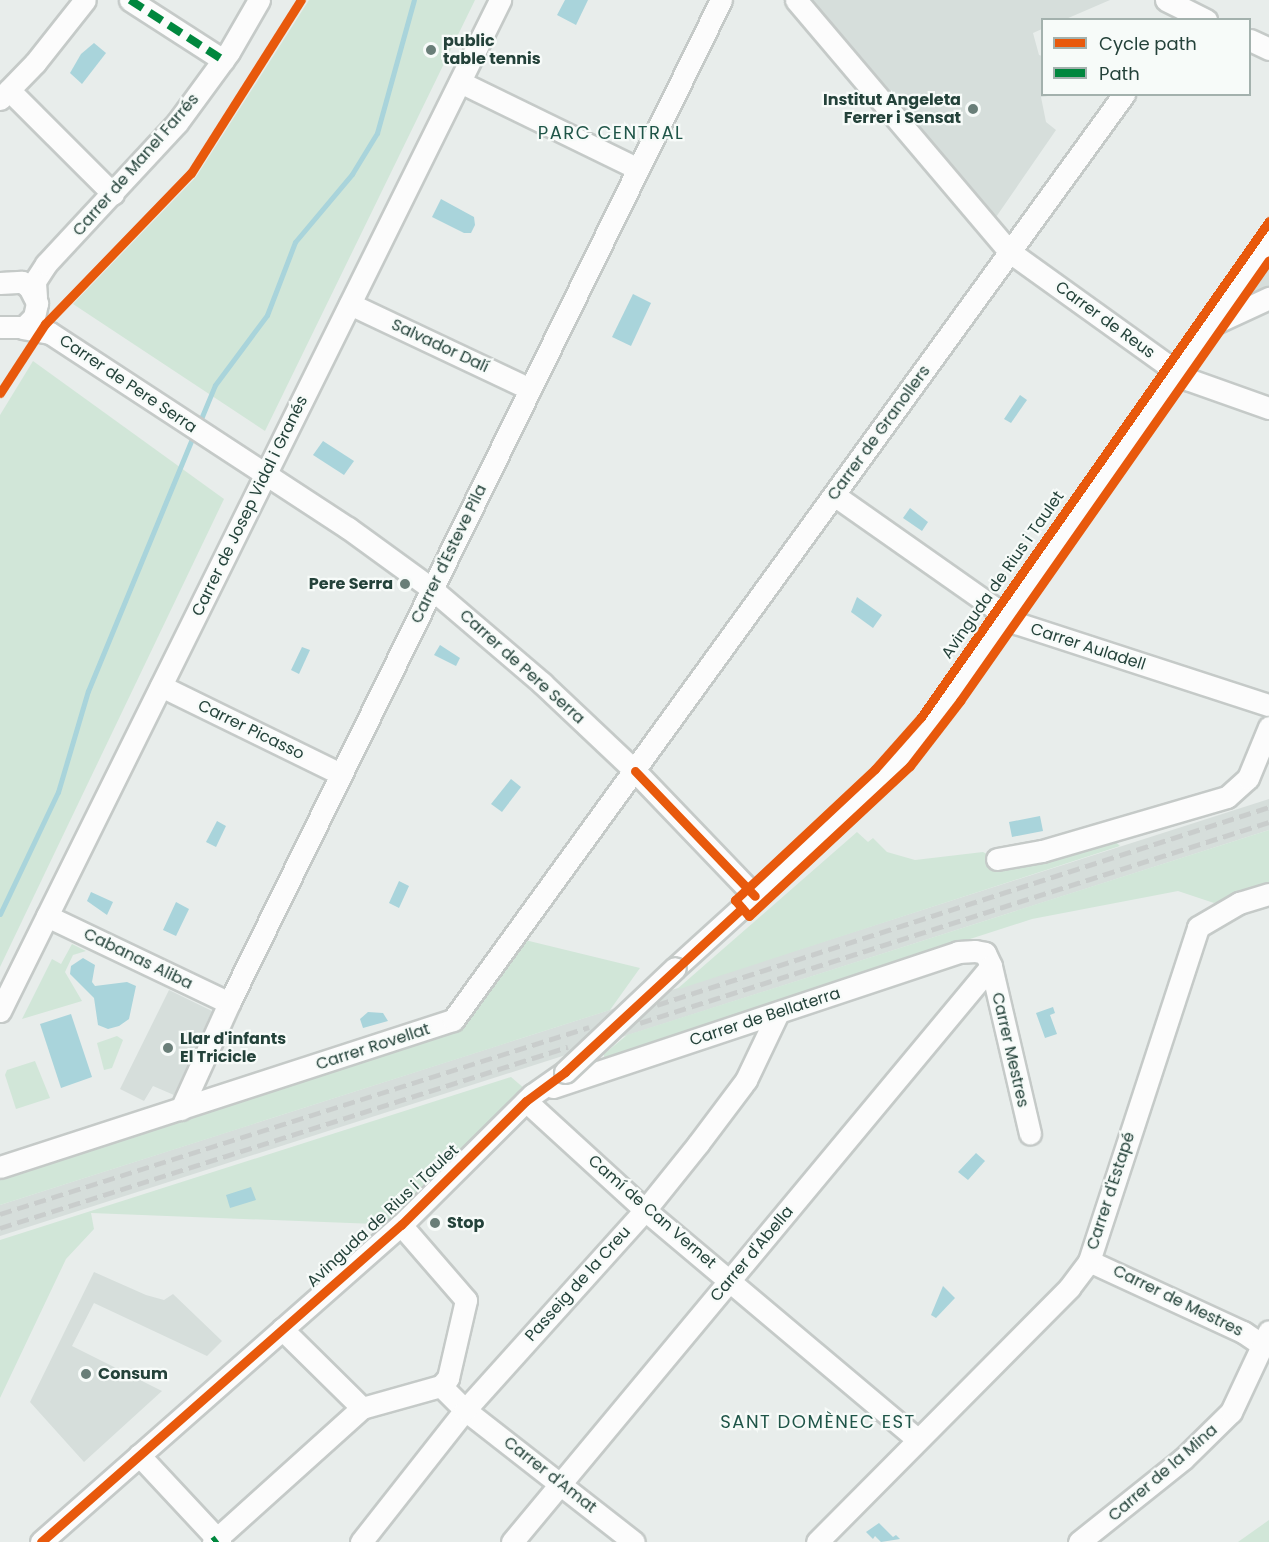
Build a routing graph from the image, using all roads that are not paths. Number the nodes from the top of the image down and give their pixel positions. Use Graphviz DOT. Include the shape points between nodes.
graph roads {
  1 [pos="85,0"];
  2 [pos="130,0"];
  3 [pos="259,0"];
  4 [pos="500,0"];
  5 [pos="721,0"];
  6 [pos="796,0"];
  7 [pos="1180,7"];
  8 [pos="1202,18"];
  9 [pos="1251,41"];
  10 [pos="1269,50"];
  11 [pos="223,60"];
  12 [pos="460,82"];
  13 [pos="4,95"];
  14 [pos="1123,96"];
  15 [pos="638,169"];
  16 [pos="113,194"];
  17 [pos="1269,241"];
  18 [pos="1010,252"];
  19 [pos="46,264"];
  20 [pos="3,281"];
  21 [pos="1269,298"];
  22 [pos="36,300"];
  23 [pos="350,304"];
  24 [pos="1212,324"];
  25 [pos="9,331"];
  26 [pos="50,333"];
  27 [pos="1178,372"];
  28 [pos="530,388"];
  29 [pos="1269,408"];
  30 [pos="256,470"];
  31 [pos="834,495"];
  32 [pos="432,589"];
  33 [pos="1006,618"];
  34 [pos="161,686"];
  35 [pos="1269,705"];
  36 [pos="1269,727"];
  37 [pos="635,771"];
  38 [pos="341,774"];
  39 [pos="997,859"];
  40 [pos="1269,894"];
  41 [pos="754,896"];
  42 [pos="47,916"];
  43 [pos="988,960"];
  44 [pos="229,1002"];
  45 [pos="0,1011"];
  46 [pos="777,1014"];
  47 [pos="529,1098"];
  48 [pos="181,1109"];
  49 [pos="1029,1134"];
  50 [pos="0,1167"];
  51 [pos="645,1210"];
  52 [pos="401,1225"];
  53 [pos="1089,1261"];
  54 [pos="731,1279"];
  55 [pos="282,1329"];
  56 [pos="1266,1338"];
  57 [pos="444,1382"];
  58 [pos="470,1404"];
  59 [pos="362,1408"];
  60 [pos="917,1439"];
  61 [pos="139,1455"];
  62 [pos="561,1483"];
  63 [pos="217,1541"];
  64 [pos="40,1542"];
  65 [pos="361,1542"];
  66 [pos="512,1542"];
  67 [pos="634,1542"];
  68 [pos="817,1542"];
  69 [pos="1079,1542"];
  1 -- 13 [label="street"];
  2 -- 11 [label="street"];
  3 -- 11 [label="street, Carrer de Manel Farrés"];
  4 -- 12 [label="street, Carrer de Josep Vidal i Granés"];
  5 -- 15 [label="street, Carrer d'Esteve Pila"];
  6 -- 18 [label="street, Carrer de Reus"];
  7 -- 8 [label="street"];
  9 -- 10 [label="street"];
  11 -- 16 [label="street, Carrer de Manel Farrés" via="177,123"];
  12 -- 15 [label="street"];
  12 -- 23 [label="street, Carrer de Josep Vidal i Granés"];
  13 -- 16 [label="street"];
  14 -- 18 [label="street, Carrer de Granollers"];
  15 -- 28 [label="street, Carrer d'Esteve Pila"];
  16 -- 19 [label="street, Carrer de Manel Farrés"];
  17 -- 24 [label="street, Avinguda de Rius i Taulet"];
  18 -- 27 [label="street, Carrer de Reus"];
  18 -- 31 [label="street, Carrer de Granollers"];
  19 -- 20 [label="street, Carrer de Manel Farrés"];
  19 -- 22 [label="street, Carrer de Manel Farrés" via="35,281"];
  20 -- 22 [label="street" via="22,282"];
  21 -- 24 [label="street"];
  22 -- 25 [label="street, Carrer de Manel Farrés" via="34,317"];
  22 -- 26 [label="street, Carrer de Pere Serra"];
  23 -- 28 [label="street, Salvador Dalí"];
  23 -- 30 [label="street, Carrer de Josep Vidal i Granés"];
  24 -- 27 [label="street, Avinguda de Rius i Taulet"];
  25 -- 26 [label="street, Carrer de Pere Serra"];
  26 -- 30 [label="street, Carrer de Pere Serra"];
  27 -- 29 [label="street, Carrer de Reus"];
  27 -- 33 [label="street, Avinguda de Rius i Taulet"];
  28 -- 32 [label="street, Carrer d'Esteve Pila"];
  30 -- 32 [label="street, Carrer de Pere Serra" via="348,528"];
  30 -- 34 [label="street, Carrer de Josep Vidal i Granés"];
  31 -- 33 [label="street, Carrer Auladell"];
  31 -- 37 [label="street, Carrer de Granollers"];
  32 -- 37 [label="street, Carrer de Pere Serra" via="482,627"];
  32 -- 38 [label="street, Carrer d'Esteve Pila"];
  33 -- 35 [label="street, Carrer Auladell"];
  33 -- 41 [label="street, Avinguda de Rius i Taulet" via="915,743 848,811"];
  34 -- 38 [label="street, Carrer Picasso"];
  34 -- 42 [label="street, Carrer de Josep Vidal i Granés"];
  36 -- 39 [label="street" via="1248,777 1227,797 1042,851"];
  37 -- 41 [label="street, Carrer de Pere Serra"];
  37 -- 48 [label="street, Carrer Rovellat" via="453,1020"];
  38 -- 44 [label="street, Carrer d'Esteve Pila"];
  40 -- 53 [label="street, Carrer d'Estapé" via="1239,903 1198,927"];
  41 -- 47 [label="street, Avinguda de Rius i Taulet, bridge" via="565,1072"];
  42 -- 44 [label="street, Cabanas Aliba"];
  42 -- 45 [label="street, Carrer de Josep Vidal i Granés"];
  43 -- 46 [label="street, Carrer de Bellaterra" via="958,952"];
  43 -- 49 [label="street, Carrer Mestres"];
  43 -- 54 [label="street, Carrer d'Abella"];
  44 -- 48 [label="street, Carrer d'Esteve Pila"];
  46 -- 47 [label="street, Carrer de Bellaterra" via="601,1069"];
  46 -- 51 [label="street, Passeig de la Creu" via="746,1080"];
  47 -- 51 [label="street, Camí de Can Vernet"];
  47 -- 52 [label="street, Avinguda de Rius i Taulet"];
  48 -- 50 [label="street, Carrer Rovellat"];
  51 -- 54 [label="street, Camí de Can Vernet"];
  51 -- 58 [label="street, Passeig de la Creu"];
  52 -- 55 [label="street, Avinguda de Rius i Taulet"];
  52 -- 57 [label="street" via="466,1300"];
  53 -- 56 [label="street, Carrer de Mestres" via="1243,1332"];
  53 -- 60 [label="street, Carrer d'Estapé" via="1069,1288"];
  54 -- 60 [label="street, Camí de Can Vernet"];
  54 -- 62 [label="street, Carrer d'Abella"];
  55 -- 59 [label="street"];
  55 -- 61 [label="street, Avinguda de Rius i Taulet"];
  56 -- 69 [label="street, Carrer de la Mina" via="1232,1412"];
  57 -- 58 [label="street, Carrer d'Amat"];
  57 -- 59 [label="street"];
  58 -- 62 [label="street, Carrer d'Amat"];
  58 -- 65 [label="street, Passeig de la Creu"];
  59 -- 63 [label="street"];
  60 -- 68 [label="street, Carrer d'Estapé"];
  61 -- 63 [label="street"];
  61 -- 64 [label="street, Avinguda de Rius i Taulet"];
  62 -- 66 [label="street, Carrer d'Abella"];
  62 -- 67 [label="street, Carrer d'Amat"];
}
